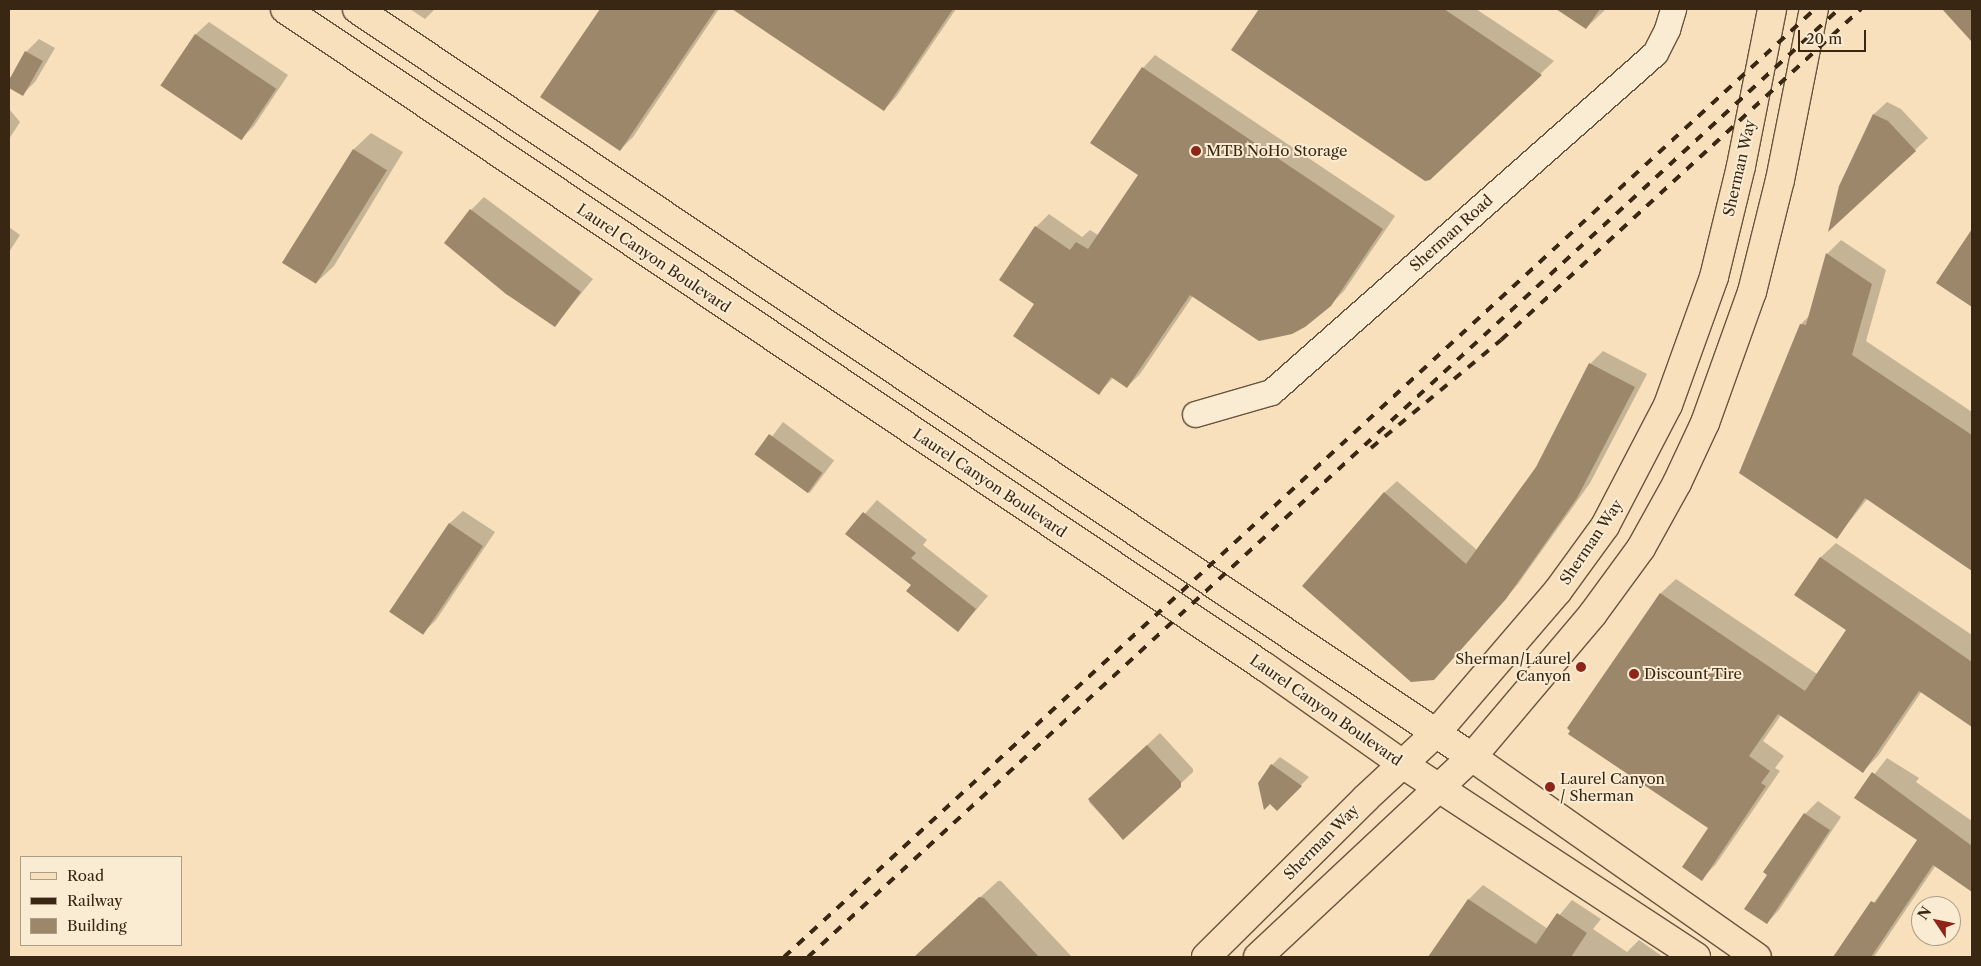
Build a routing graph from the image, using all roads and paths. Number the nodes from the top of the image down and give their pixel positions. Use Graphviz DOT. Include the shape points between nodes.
graph roads {
  1 [pos="284,9"];
  2 [pos="357,9"];
  3 [pos="1673,9"];
  4 [pos="1772,9"];
  5 [pos="1814,9"];
  6 [pos="621,187"];
  7 [pos="600,222"];
  8 [pos="1195,414"];
  9 [pos="1436,733"];
  10 [pos="1472,757"];
  11 [pos="1401,763"];
  12 [pos="1440,788"];
  13 [pos="1206,957"];
  14 [pos="1258,957"];
  15 [pos="1696,957"];
  16 [pos="1757,957"];
  1 -- 7 [label="main road, Laurel Canyon Boulevard"];
  2 -- 6 [label="main road"];
  3 -- 8 [label="street, Sherman Road" via="1655,53 1272,392"];
  4 -- 9 [label="main road, Sherman Way" via="1741,166 1714,276 1668,405 1605,526 1551,600"];
  5 -- 10 [label="main road" via="1780,180 1752,292 1705,424 1677,484 1641,548 1592,615"];
  6 -- 7 [label="main road"];
  6 -- 9 [label="main road"];
  7 -- 11 [label="main road, Laurel Canyon Boulevard" via="1265,667"];
  9 -- 10 [label="main road"];
  9 -- 11 [label="main road, Sherman Way"];
  10 -- 12 [label="main road"];
  10 -- 16 [label="main road"];
  11 -- 12 [label="main road, Laurel Canyon Boulevard"];
  11 -- 13 [label="main road, Sherman Way"];
  12 -- 14 [label="main road"];
  12 -- 15 [label="main road, Laurel Canyon Boulevard"];
}
